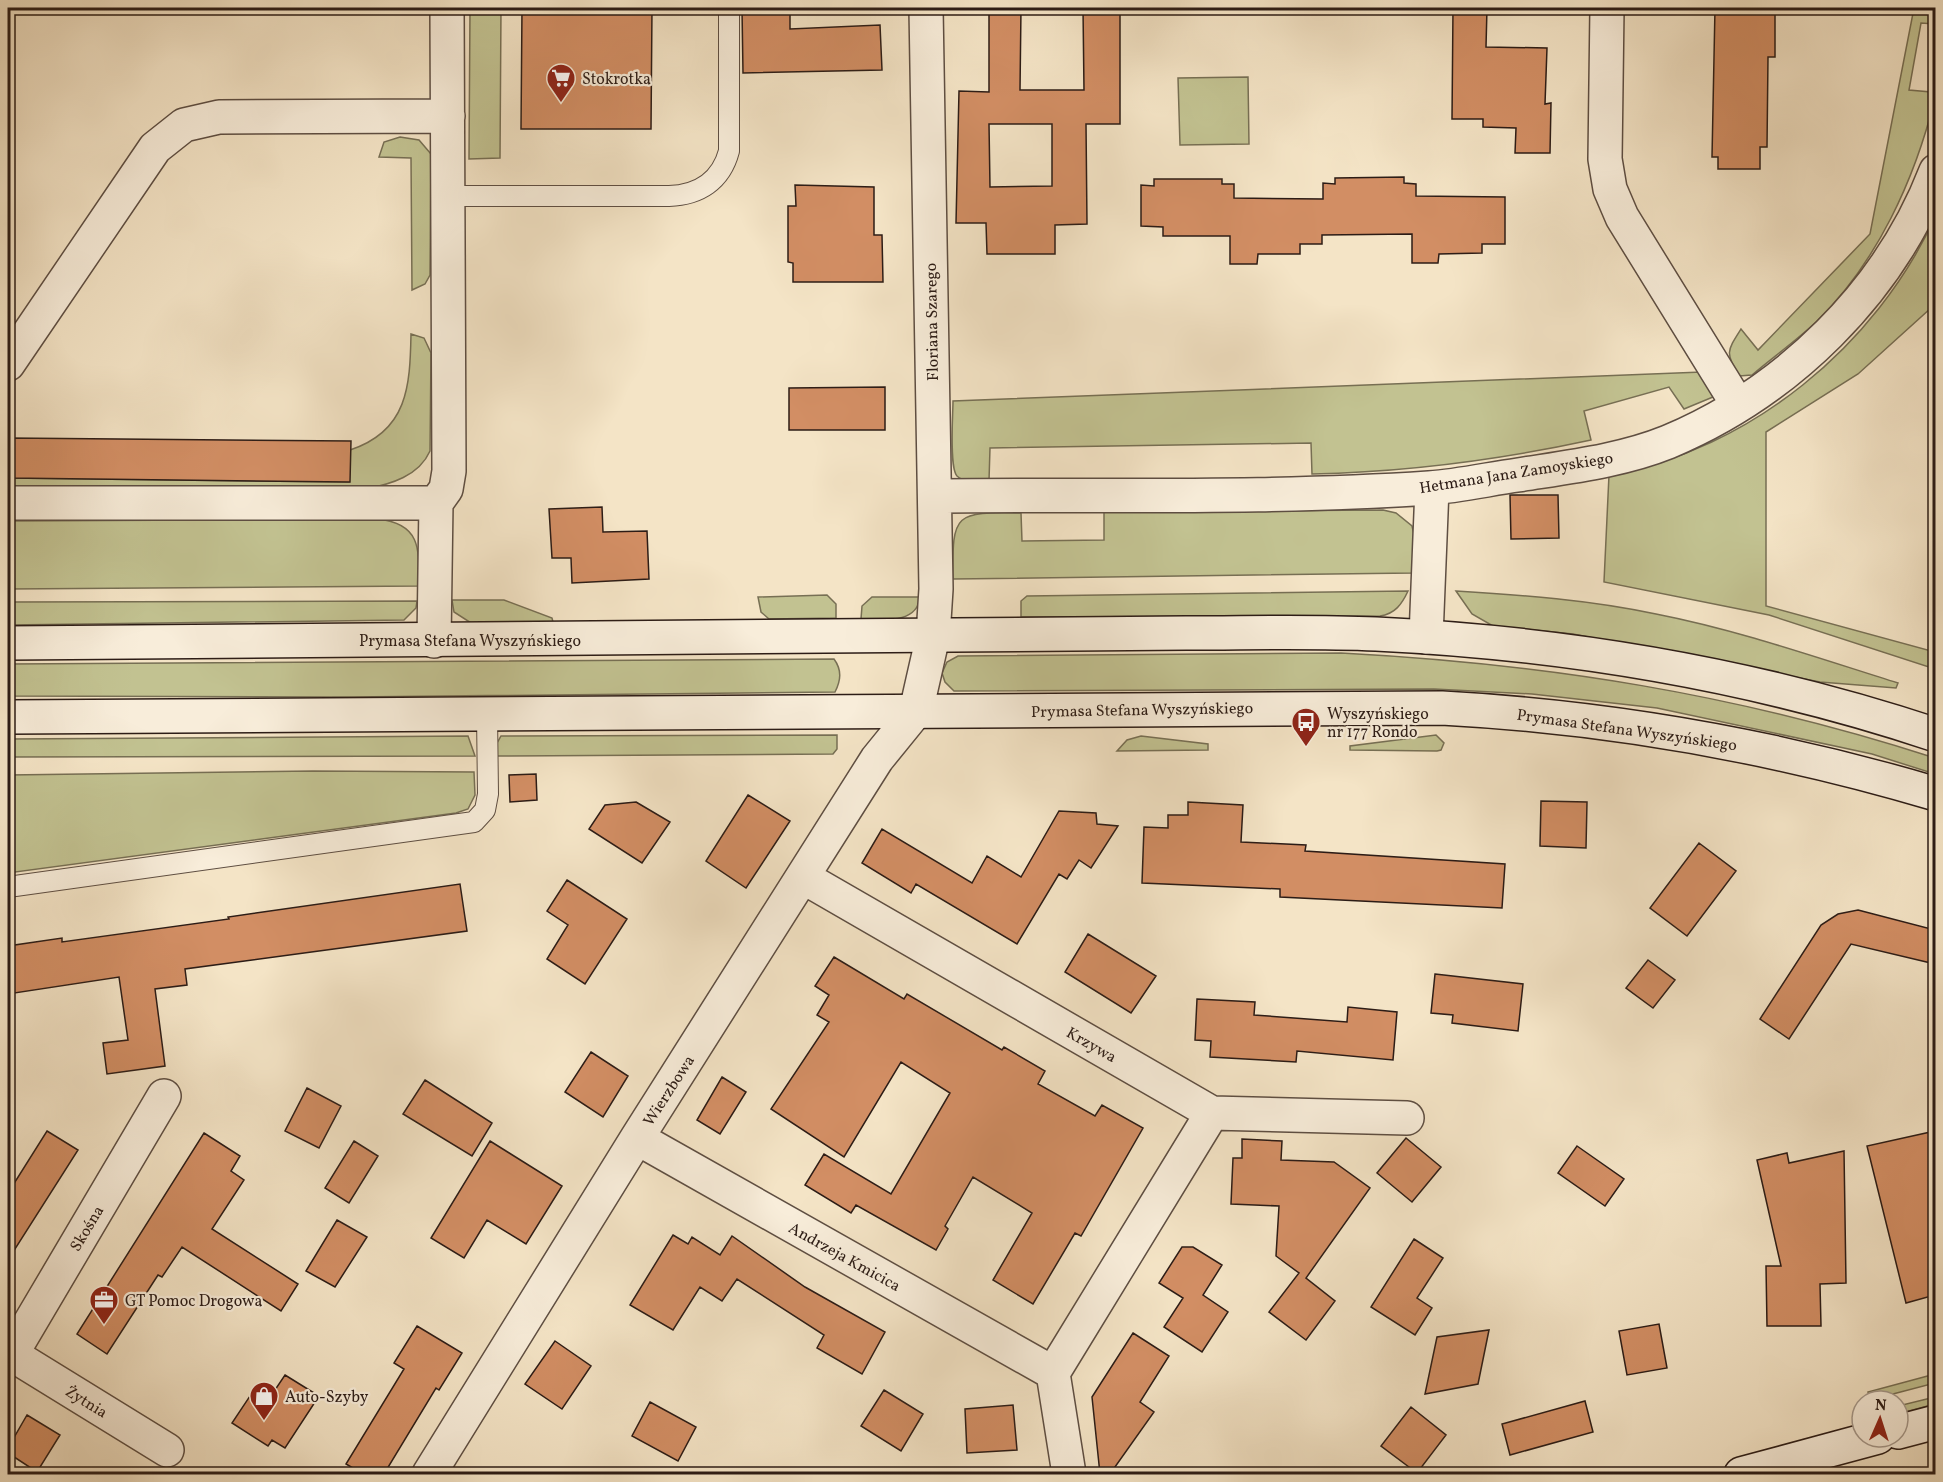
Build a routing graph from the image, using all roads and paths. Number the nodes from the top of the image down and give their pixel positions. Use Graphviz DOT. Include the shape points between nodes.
graph roads {
  1 [pos="447,8"];
  2 [pos="926,8"];
  3 [pos="1607,8"];
  4 [pos="729,14"];
  5 [pos="448,116"];
  6 [pos="1935,171"];
  7 [pos="448,196"];
  8 [pos="8,364"];
  9 [pos="1738,405"];
  10 [pos="1432,488"];
  11 [pos="936,496"];
  12 [pos="8,503"];
  13 [pos="436,503"];
  14 [pos="933,636"];
  15 [pos="1426,638"];
  16 [pos="434,641"];
  17 [pos="8,643"];
  18 [pos="916,711"];
  19 [pos="487,714"];
  20 [pos="8,717"];
  21 [pos="1935,735"];
  22 [pos="1935,794"];
  23 [pos="803,878"];
  24 [pos="8,887"];
  25 [pos="164,1096"];
  26 [pos="1212,1113"];
  27 [pos="1407,1118"];
  28 [pos="637,1138"];
  29 [pos="9,1356"];
  30 [pos="1053,1373"];
  31 [pos="1935,1422"];
  32 [pos="1910,1429"];
  33 [pos="1850,1445"];
  34 [pos="167,1450"];
  35 [pos="429,1474"];
  36 [pos="1069,1474"];
  37 [pos="1741,1474"];
  1 -- 5 [label="street"];
  2 -- 11 [label="street, Floriana Szarego"];
  3 -- 9 [label="street" via="1605,159 1610,189 1622,217"];
  4 -- 7 [label="lane" via="729,151 720,171 704,187 682,195"];
  5 -- 7 [label="street"];
  5 -- 8 [label="street" via="219,117 184,125 155,148"];
  6 -- 9 [label="street, Hetmana Jana Zamoyskiego" via="1907,230 1853,309 1780,377"];
  7 -- 13 [label="street" via="449,471 446,489"];
  9 -- 10 [label="street, Hetmana Jana Zamoyskiego" via="1666,443 1627,455"];
  10 -- 11 [label="street, Hetmana Jana Zamoyskiego"];
  10 -- 15 [label="street"];
  11 -- 14 [label="street, Floriana Szarego"];
  12 -- 13 [label="street"];
  13 -- 16 [label="street"];
  14 -- 15 [label="street, Prymasa Stefana Wyszyńskiego" via="1320,633"];
  14 -- 16 [label="street, Prymasa Stefana Wyszyńskiego"];
  14 -- 18 [label="street"];
  15 -- 21 [label="street, Prymasa Stefana Wyszyńskiego" via="1593,655 1669,668 1822,702"];
  16 -- 17 [label="street, Prymasa Stefana Wyszyńskiego"];
  18 -- 19 [label="street, Prymasa Stefana Wyszyńskiego"];
  18 -- 22 [label="street, Prymasa Stefana Wyszyńskiego" via="1387,707 1533,714 1741,745"];
  18 -- 23 [label="street, Wierzbowa" via="877,759"];
  19 -- 20 [label="street, Prymasa Stefana Wyszyńskiego"];
  19 -- 24 [label="lane" via="488,794 485,810 474,822"];
  23 -- 26 [label="street, Krzywa"];
  23 -- 28 [label="street, Wierzbowa"];
  25 -- 29 [label="street, Skośna"];
  26 -- 27 [label="street, Krzywa"];
  26 -- 30 [label="street"];
  28 -- 30 [label="street, Andrzeja Kmicica"];
  28 -- 35 [label="street, Wierzbowa"];
  29 -- 34 [label="street, Żytnia"];
  30 -- 36 [label="street"];
  31 -- 32 [label="street"];
  33 -- 37 [label="street"];
}
